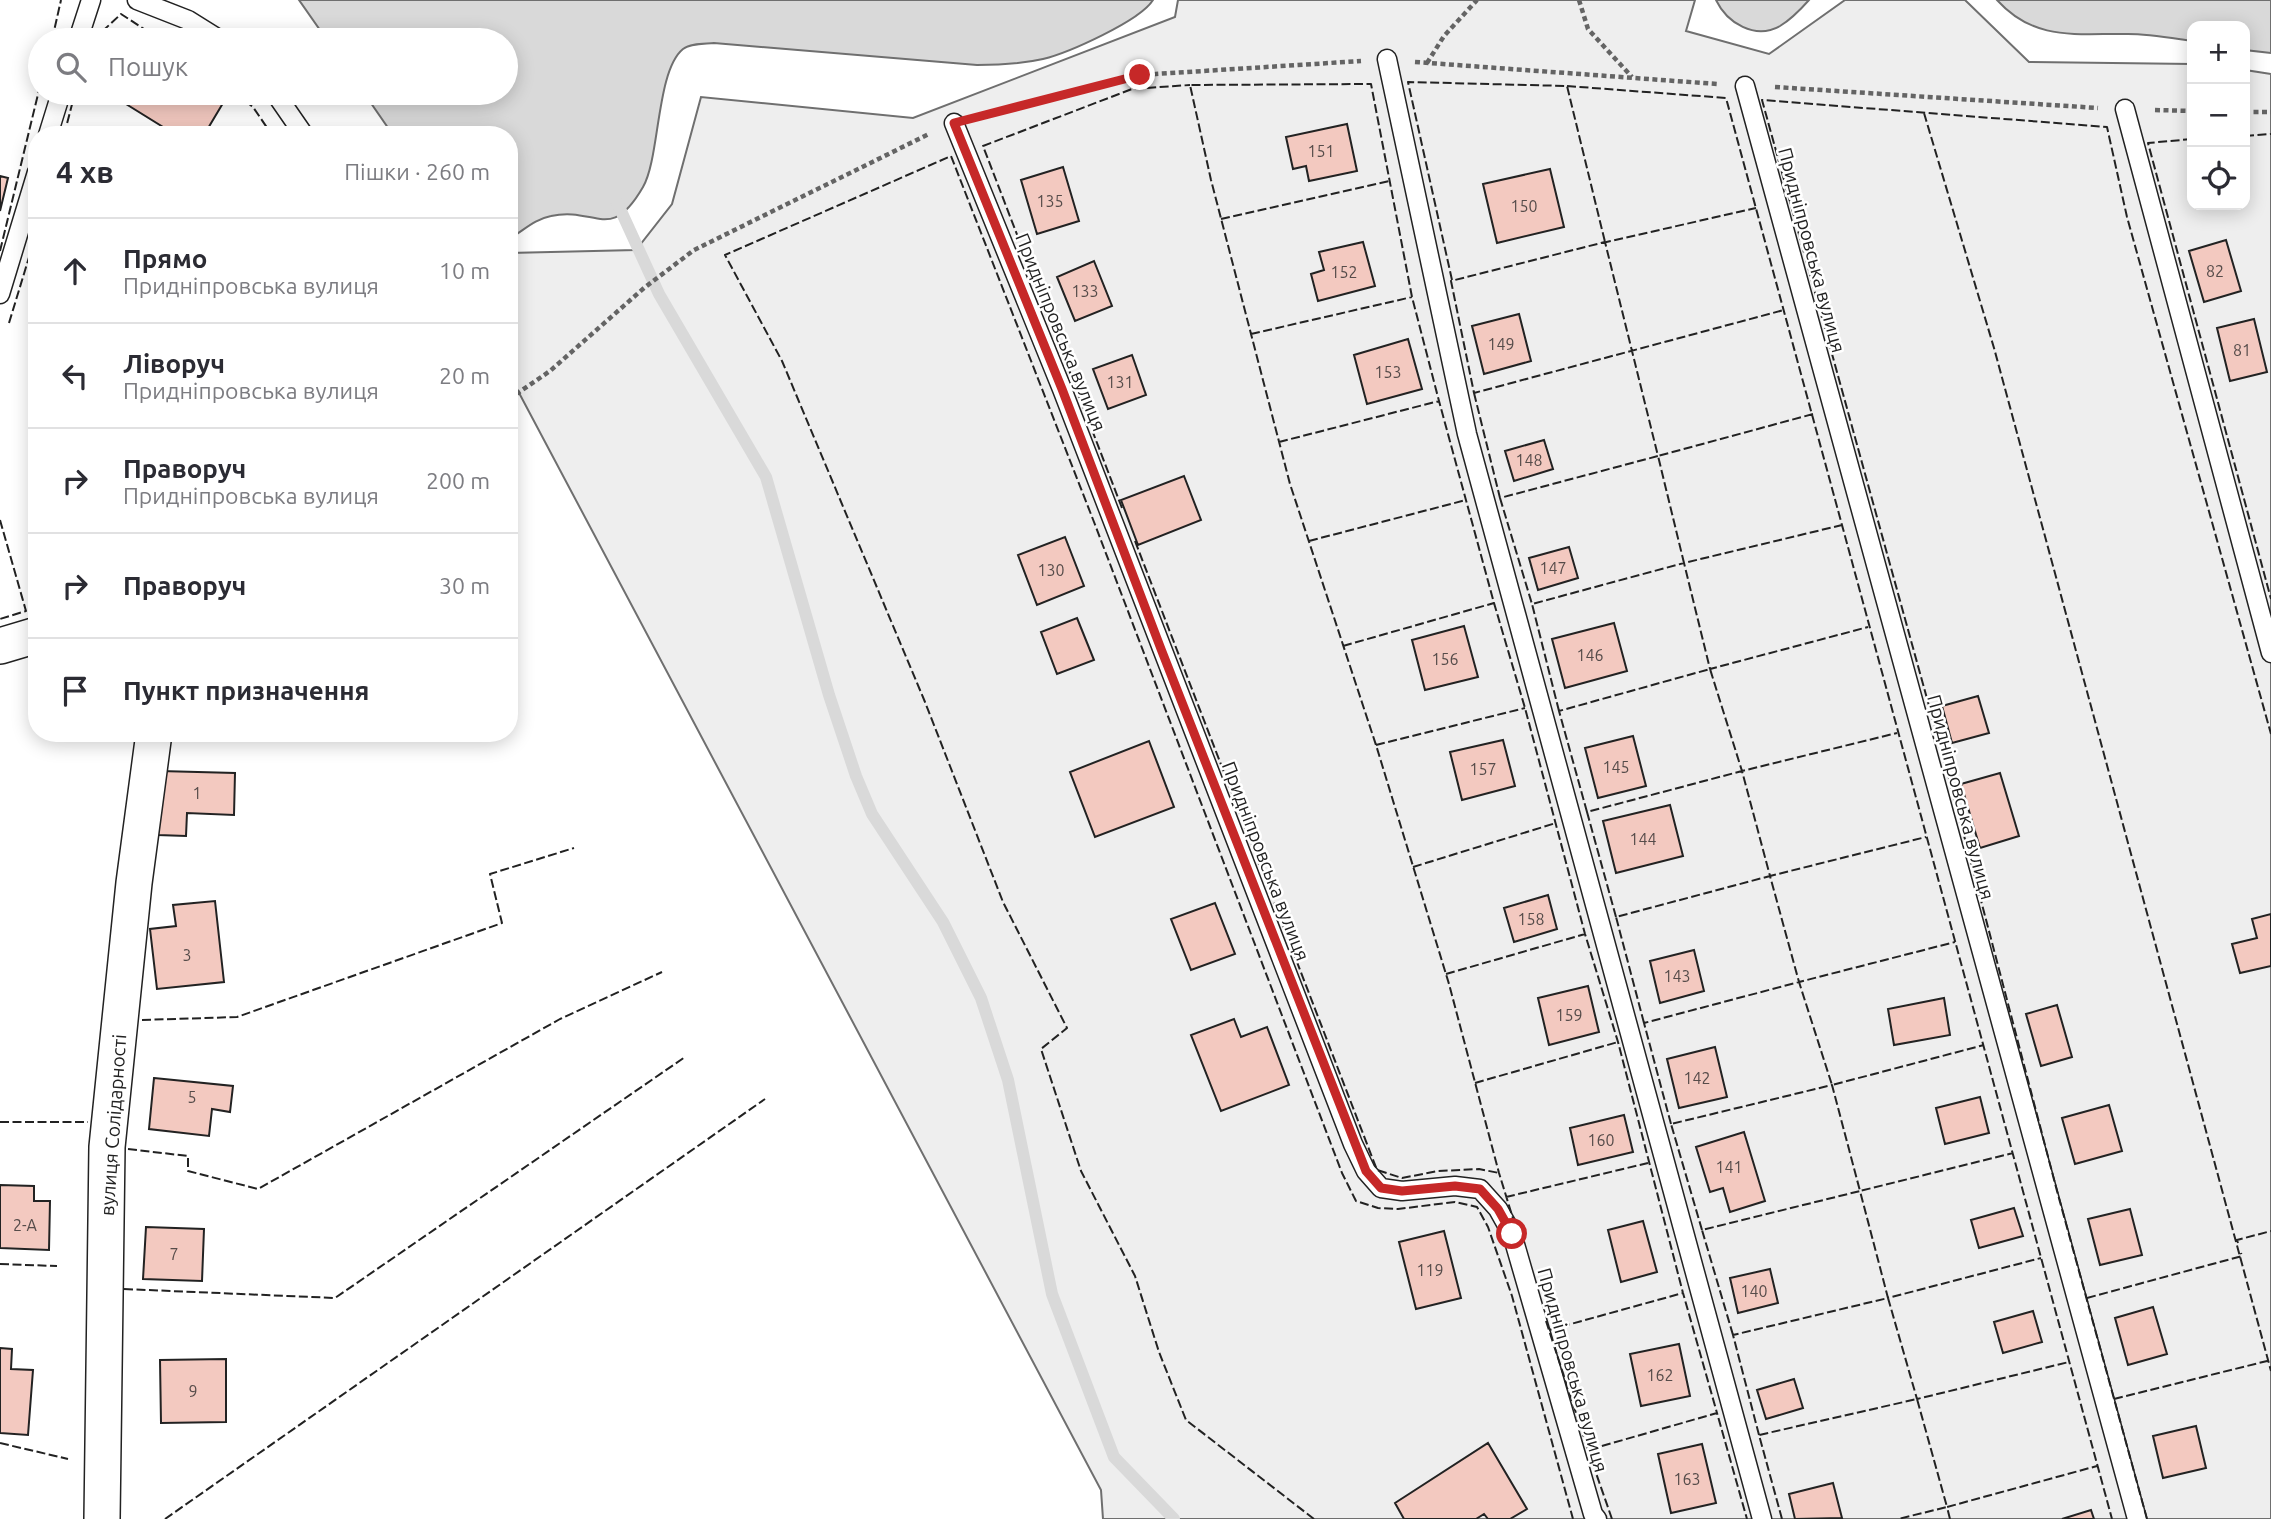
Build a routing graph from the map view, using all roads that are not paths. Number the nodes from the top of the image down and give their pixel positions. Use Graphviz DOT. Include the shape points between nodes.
graph roads {
  1 [pos="91,0"];
  2 [pos="137,0"];
  3 [pos="82,28"];
  4 [pos="201,28"];
  5 [pos="1387,60"];
  6 [pos="1745,86"];
  7 [pos="57,105"];
  8 [pos="283,105"];
  9 [pos="2124,109"];
  10 [pos="954,123"];
  11 [pos="51,126"];
  12 [pos="298,126"];
  13 [pos="28,202"];
  14 [pos="0,294"];
  15 [pos="28,638"];
  16 [pos="0,646"];
  17 [pos="2271,653"];
  18 [pos="153,742"];
  19 [pos="102,1519"];
  20 [pos="1597,1519"];
  21 [pos="1762,1519"];
  22 [pos="2137,1519"];
  1 -- 3 [label="lane"];
  2 -- 4 [label="lane"];
  5 -- 21 [label="lane" via="1467,434"];
  6 -- 22 [label="lane, Придніпровська вулиця"];
  7 -- 11 [label="lane"];
  8 -- 12 [label="lane"];
  9 -- 17 [label="lane"];
  10 -- 20 [label="lane, Придніпровська вулиця" via="1067,402 1357,1153 1381,1188 1480,1189 1498,1209 1512,1234"];
  13 -- 14 [label="lane"];
  15 -- 16 [label="street"];
  18 -- 19 [label="street, вулиця Солідарності" via="107,1147"];
}
